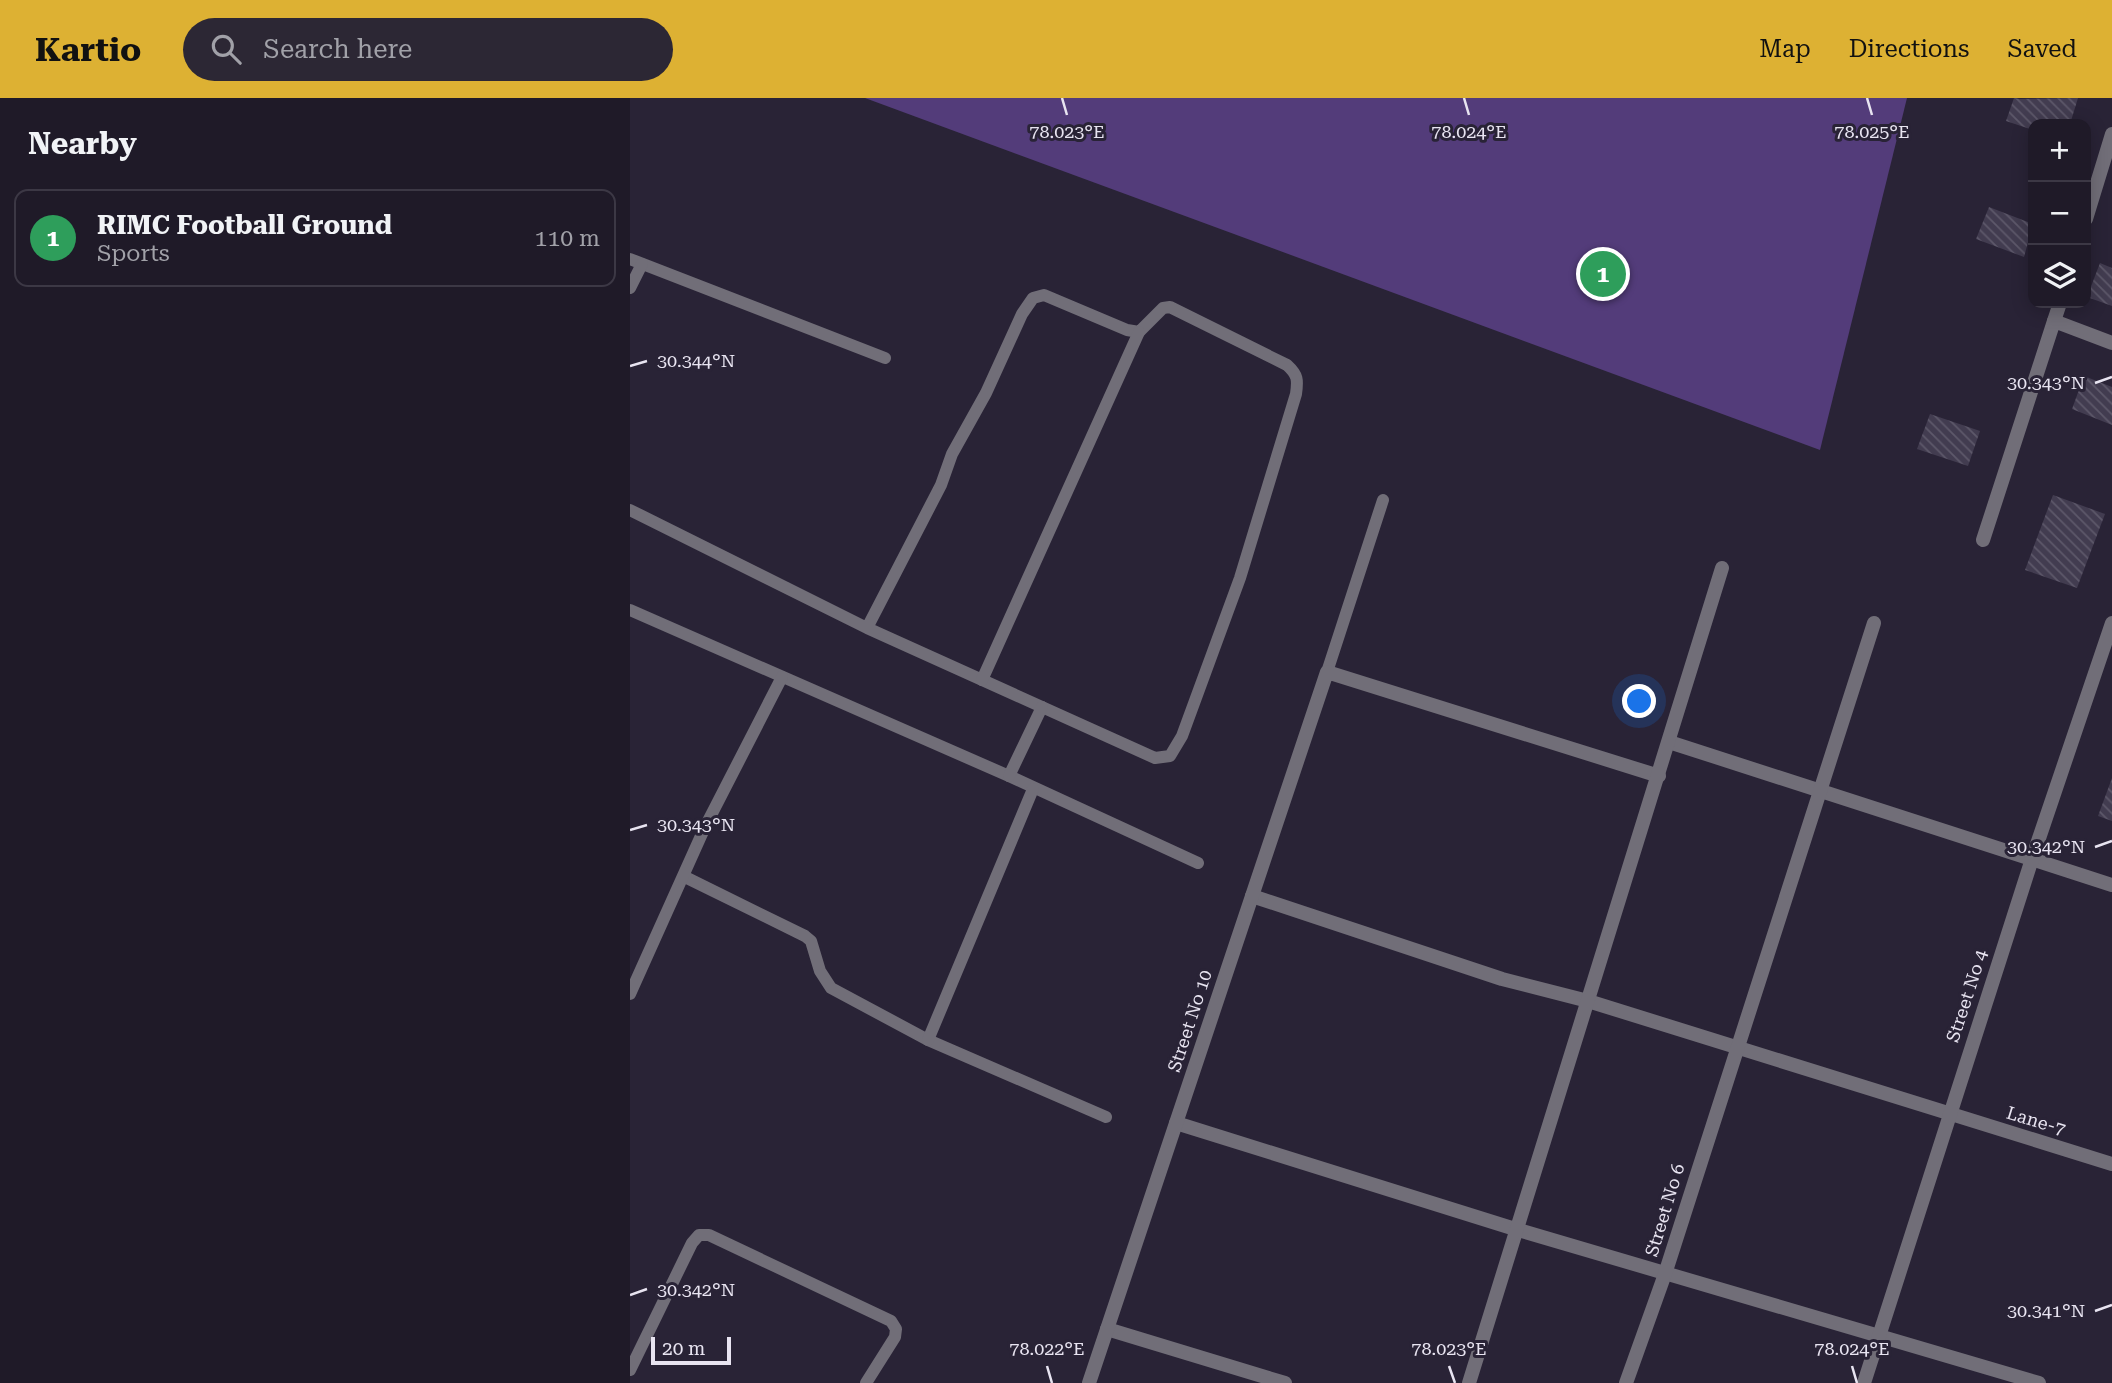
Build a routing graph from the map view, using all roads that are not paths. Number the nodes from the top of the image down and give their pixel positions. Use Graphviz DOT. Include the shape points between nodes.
graph roads {
  1 [pos="2112,134"];
  2 [pos="2091,203"];
  3 [pos="636,261"];
  4 [pos="630,288"];
  5 [pos="2058,308"];
  6 [pos="2054,321"];
  7 [pos="1139,332"];
  8 [pos="2112,343"];
  9 [pos="885,358"];
  10 [pos="1383,500"];
  11 [pos="630,510"];
  12 [pos="1983,540"];
  13 [pos="1722,568"];
  14 [pos="630,610"];
  15 [pos="1874,623"];
  16 [pos="2112,623"];
  17 [pos="867,628"];
  18 [pos="1327,672"];
  19 [pos="782,677"];
  20 [pos="982,680"];
  21 [pos="1042,707"];
  22 [pos="1670,742"];
  23 [pos="1009,776"];
  24 [pos="1659,776"];
  25 [pos="1033,789"];
  26 [pos="1821,791"];
  27 [pos="2032,859"];
  28 [pos="1198,863"];
  29 [pos="685,877"];
  30 [pos="2112,885"];
  31 [pos="1252,896"];
  32 [pos="630,994"];
  33 [pos="1588,1001"];
  34 [pos="928,1040"];
  35 [pos="1736,1046"];
  36 [pos="1950,1115"];
  37 [pos="1106,1117"];
  38 [pos="1176,1124"];
  39 [pos="2112,1164"];
  40 [pos="1515,1229"];
  41 [pos="1665,1274"];
  42 [pos="1107,1329"];
  43 [pos="1878,1337"];
  44 [pos="630,1370"];
  45 [pos="866,1383"];
  46 [pos="1089,1383"];
  47 [pos="1285,1383"];
  48 [pos="1469,1383"];
  49 [pos="1626,1383"];
  50 [pos="1864,1383"];
  51 [pos="2039,1383"];
  1 -- 2 [label="street"];
  3 -- 4 [label="lane"];
  3 -- 9 [label="lane"];
  5 -- 6 [label="street"];
  6 -- 8 [label="street"];
  6 -- 12 [label="street"];
  7 -- 17 [label="lane" via="1044,295 1033,298"];
  7 -- 20 [label="lane"];
  7 -- 21 [label="lane" via="1163,308 1170,307 1287,365 1298,380 1296,394 1240,578 1182,736 1170,756 1155,758"];
  10 -- 18 [label="lane"];
  11 -- 17 [label="lane"];
  13 -- 22 [label="street"];
  14 -- 19 [label="lane"];
  15 -- 26 [label="street, Street No 6"];
  16 -- 27 [label="street, Street No 4"];
  17 -- 20 [label="lane"];
  18 -- 24 [label="street"];
  18 -- 31 [label="street, Street No 10"];
  19 -- 23 [label="lane"];
  19 -- 29 [label="lane" via="705,827"];
  20 -- 21 [label="lane"];
  21 -- 23 [label="lane"];
  22 -- 24 [label="street"];
  22 -- 26 [label="street"];
  23 -- 25 [label="lane"];
  24 -- 33 [label="street"];
  25 -- 28 [label="lane"];
  25 -- 34 [label="lane"];
  26 -- 27 [label="street"];
  26 -- 35 [label="street, Street No 6"];
  27 -- 30 [label="street"];
  27 -- 36 [label="street, Street No 4"];
  29 -- 32 [label="lane"];
  29 -- 34 [label="lane" via="805,936 831,988"];
  31 -- 33 [label="street, Lane-7" via="1503,979"];
  31 -- 38 [label="street, Street No 10"];
  33 -- 35 [label="street, Lane-7"];
  33 -- 40 [label="street"];
  34 -- 37 [label="lane"];
  35 -- 36 [label="street, Lane-7"];
  35 -- 41 [label="street, Street No 6"];
  36 -- 39 [label="street, Lane-7"];
  36 -- 43 [label="street, Street No 4"];
  38 -- 40 [label="street"];
  38 -- 42 [label="street, Street No 10"];
  40 -- 41 [label="street"];
  40 -- 48 [label="street"];
  41 -- 43 [label="street"];
  41 -- 49 [label="street, Street No 6"];
  42 -- 46 [label="street, Street No 10"];
  42 -- 47 [label="street"];
  43 -- 50 [label="street, Street No 4"];
  43 -- 51 [label="street"];
  44 -- 45 [label="lane" via="692,1243 699,1235 709,1235 891,1321 895,1337"];
}
